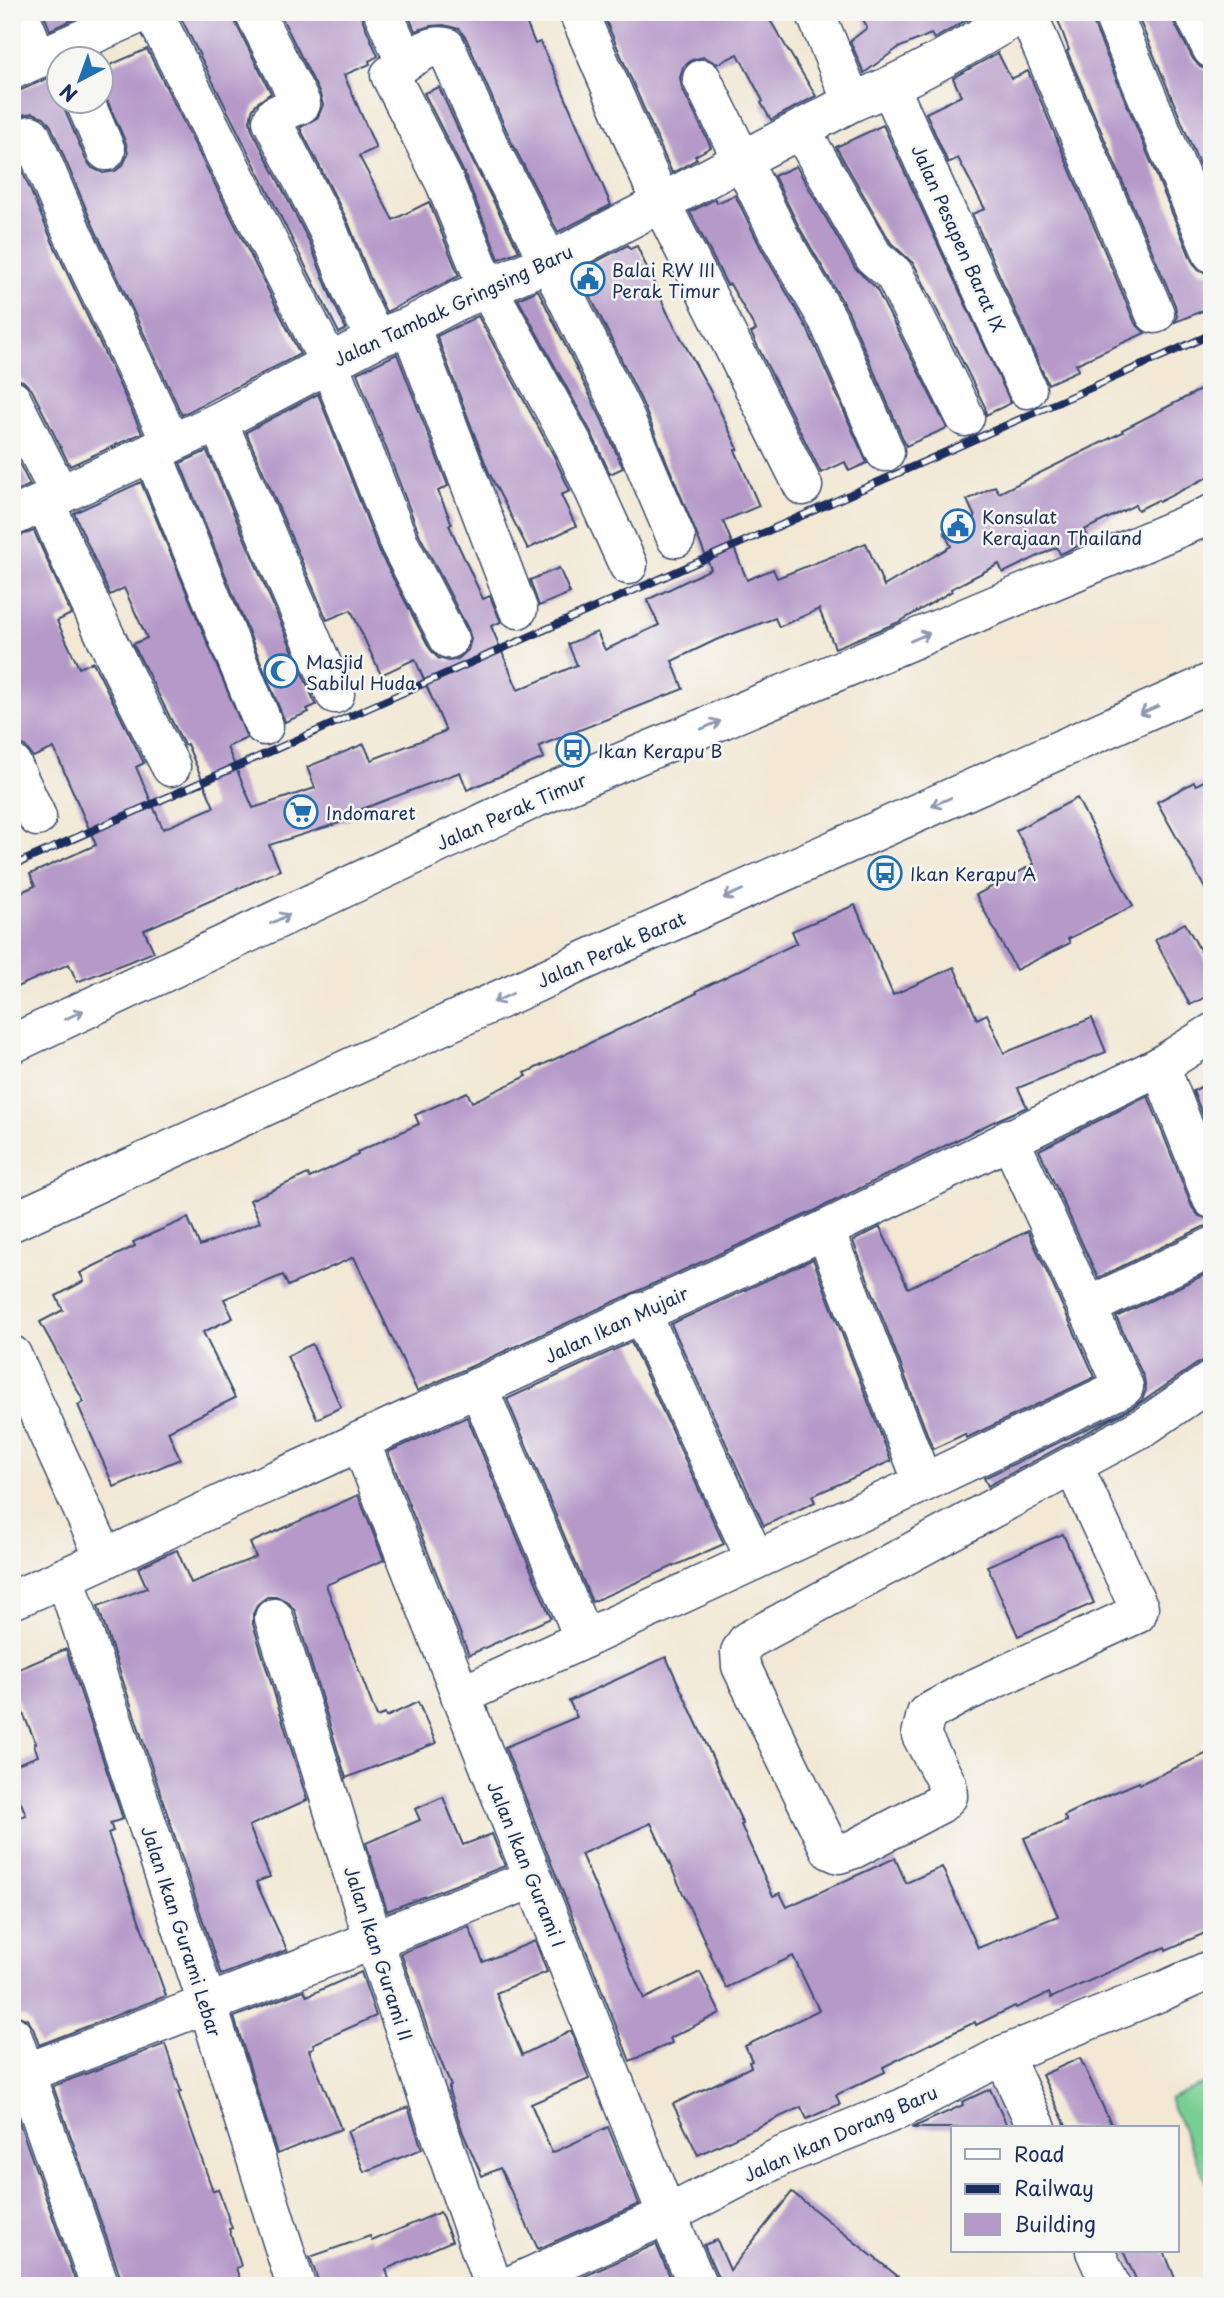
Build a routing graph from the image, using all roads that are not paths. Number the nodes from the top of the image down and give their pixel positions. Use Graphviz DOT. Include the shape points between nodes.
graph roads {
  1 [pos="19,12"];
  2 [pos="144,12"];
  3 [pos="153,12"];
  4 [pos="254,12"];
  5 [pos="383,12"];
  6 [pos="579,12"];
  7 [pos="815,12"];
  8 [pos="1026,12"];
  9 [pos="1112,12"];
  10 [pos="1194,12"];
  11 [pos="1212,48"];
  12 [pos="44,59"];
  13 [pos="410,62"];
  14 [pos="702,79"];
  15 [pos="890,87"];
  16 [pos="852,102"];
  17 [pos="91,116"];
  18 [pos="801,130"];
  19 [pos="31,135"];
  20 [pos="106,151"];
  21 [pos="743,159"];
  22 [pos="661,203"];
  23 [pos="1212,253"];
  24 [pos="549,262"];
  25 [pos="487,288"];
  26 [pos="1155,314"];
  27 [pos="393,333"];
  28 [pos="329,363"];
  29 [pos="1027,389"];
  30 [pos="12,400"];
  31 [pos="965,417"];
  32 [pos="218,422"];
  33 [pos="161,448"];
  34 [pos="885,452"];
  35 [pos="803,486"];
  36 [pos="39,504"];
  37 [pos="1212,514"];
  38 [pos="676,538"];
  39 [pos="628,565"];
  40 [pos="519,609"];
  41 [pos="449,639"];
  42 [pos="1212,682"];
  43 [pos="335,694"];
  44 [pos="264,726"];
  45 [pos="12,764"];
  46 [pos="171,767"];
  47 [pos="37,817"];
  48 [pos="1212,1033"];
  49 [pos="12,1044"];
  50 [pos="1160,1066"];
  51 [pos="1009,1138"];
  52 [pos="1212,1199"];
  53 [pos="12,1222"];
  54 [pos="825,1230"];
  55 [pos="1212,1247"];
  56 [pos="1087,1307"];
  57 [pos="641,1312"];
  58 [pos="12,1356"];
  59 [pos="1212,1380"];
  60 [pos="478,1387"];
  61 [pos="360,1441"];
  62 [pos="1073,1465"];
  63 [pos="923,1483"];
  64 [pos="106,1559"];
  65 [pos="755,1559"];
  66 [pos="65,1577"];
  67 [pos="12,1600"];
  68 [pos="274,1618"];
  69 [pos="584,1639"];
  70 [pos="460,1696"];
  71 [pos="533,1879"];
  72 [pos="373,1939"];
  73 [pos="1212,1969"];
  74 [pos="208,2006"];
  75 [pos="12,2035"];
  76 [pos="1003,2055"];
  77 [pos="25,2073"];
  78 [pos="1036,2126"];
  79 [pos="667,2215"];
  80 [pos="1095,2252"];
  81 [pos="100,2286"];
  82 [pos="296,2286"];
  83 [pos="492,2286"];
  84 [pos="509,2286"];
  85 [pos="698,2286"];
  86 [pos="1111,2286"];
  1 -- 12 [label="main road"];
  2 -- 12 [label="main road"];
  3 -- 28 [label="main road"];
  4 -- 27 [label="main road" via="301,105 275,115 272,121 329,232 351,289"];
  5 -- 13 [label="main road"];
  6 -- 22 [label="main road"];
  7 -- 16 [label="main road"];
  8 -- 15 [label="main road, Jalan Tambak Gringsing Baru"];
  8 -- 26 [label="main road"];
  9 -- 23 [label="main road"];
  10 -- 11 [label="main road"];
  13 -- 24 [label="main road" via="441,45 446,47 491,150"];
  13 -- 25 [label="main road" via="445,183"];
  14 -- 21 [label="main road"];
  15 -- 16 [label="main road, Jalan Tambak Gringsing Baru"];
  15 -- 29 [label="main road, Jalan Pesapen Barat IX"];
  16 -- 18 [label="main road, Jalan Tambak Gringsing Baru"];
  17 -- 20 [label="main road"];
  18 -- 21 [label="main road, Jalan Tambak Gringsing Baru"];
  18 -- 31 [label="main road" via="874,257 894,274"];
  19 -- 33 [label="main road"];
  21 -- 22 [label="main road, Jalan Tambak Gringsing Baru"];
  21 -- 34 [label="main road" via="780,237 828,320"];
  22 -- 24 [label="main road, Jalan Tambak Gringsing Baru"];
  22 -- 35 [label="main road"];
  24 -- 25 [label="main road, Jalan Tambak Gringsing Baru"];
  24 -- 38 [label="main road" via="622,411"];
  25 -- 27 [label="main road, Jalan Tambak Gringsing Baru"];
  25 -- 39 [label="main road" via="573,443"];
  27 -- 28 [label="main road, Jalan Tambak Gringsing Baru"];
  27 -- 40 [label="main road" via="444,410"];
  28 -- 32 [label="main road, Jalan Tambak Gringsing Baru"];
  28 -- 41 [label="main road" via="400,545"];
  30 -- 36 [label="main road"];
  32 -- 33 [label="main road, Jalan Tambak Gringsing Baru"];
  32 -- 43 [label="main road"];
  33 -- 36 [label="main road, Jalan Tambak Gringsing Baru"];
  33 -- 44 [label="main road"];
  36 -- 46 [label="main road"];
  49 -- 37 [label="main road, Jalan Perak Timur, one-way" via="536,799"];
  42 -- 53 [label="main road, Jalan Perak Barat, one-way"];
  45 -- 47 [label="main road"];
  48 -- 50 [label="main road, Jalan Ikan Mujair"];
  50 -- 51 [label="main road, Jalan Ikan Mujair"];
  50 -- 52 [label="main road"];
  51 -- 54 [label="main road, Jalan Ikan Mujair"];
  51 -- 56 [label="main road"];
  54 -- 57 [label="main road, Jalan Ikan Mujair"];
  54 -- 63 [label="main road"];
  55 -- 56 [label="main road"];
  56 -- 63 [label="main road" via="1124,1387"];
  57 -- 60 [label="main road, Jalan Ikan Mujair"];
  57 -- 65 [label="main road"];
  58 -- 64 [label="main road"];
  59 -- 62 [label="main road" via="1147,1424"];
  60 -- 61 [label="main road, Jalan Ikan Mujair"];
  60 -- 69 [label="main road"];
  61 -- 64 [label="main road, Jalan Ikan Mujair"];
  61 -- 70 [label="main road, Jalan Ikan Gurami I"];
  62 -- 62 [label="main road" via="747,1641 740,1652 741,1666 830,1850 839,1854 855,1849 948,1796 947,1784 921,1735 926,1714 1137,1614 1139,1608"];
  63 -- 65 [label="main road"];
  64 -- 66 [label="main road, Jalan Ikan Mujair"];
  65 -- 69 [label="main road"];
  66 -- 67 [label="main road, Jalan Ikan Mujair"];
  66 -- 74 [label="main road, Jalan Ikan Gurami Lebar"];
  68 -- 72 [label="main road, Jalan Ikan Gurami II"];
  69 -- 70 [label="main road"];
  70 -- 71 [label="main road, Jalan Ikan Gurami I"];
  71 -- 72 [label="main road"];
  71 -- 79 [label="main road, Jalan Ikan Gurami I"];
  72 -- 74 [label="main road"];
  72 -- 83 [label="main road, Jalan Ikan Gurami II"];
  73 -- 76 [label="main road, Jalan Ikan Dorang Baru"];
  74 -- 77 [label="main road"];
  74 -- 82 [label="main road, Jalan Ikan Gurami Lebar"];
  75 -- 77 [label="main road"];
  76 -- 78 [label="main road"];
  76 -- 79 [label="main road, Jalan Ikan Dorang Baru" via="904,2108 782,2155"];
  77 -- 81 [label="main road"];
  79 -- 84 [label="main road, Jalan Ikan Dorang Baru"];
  79 -- 85 [label="main road, Jalan Ikan Gurami I"];
  80 -- 86 [label="main road"];
}
